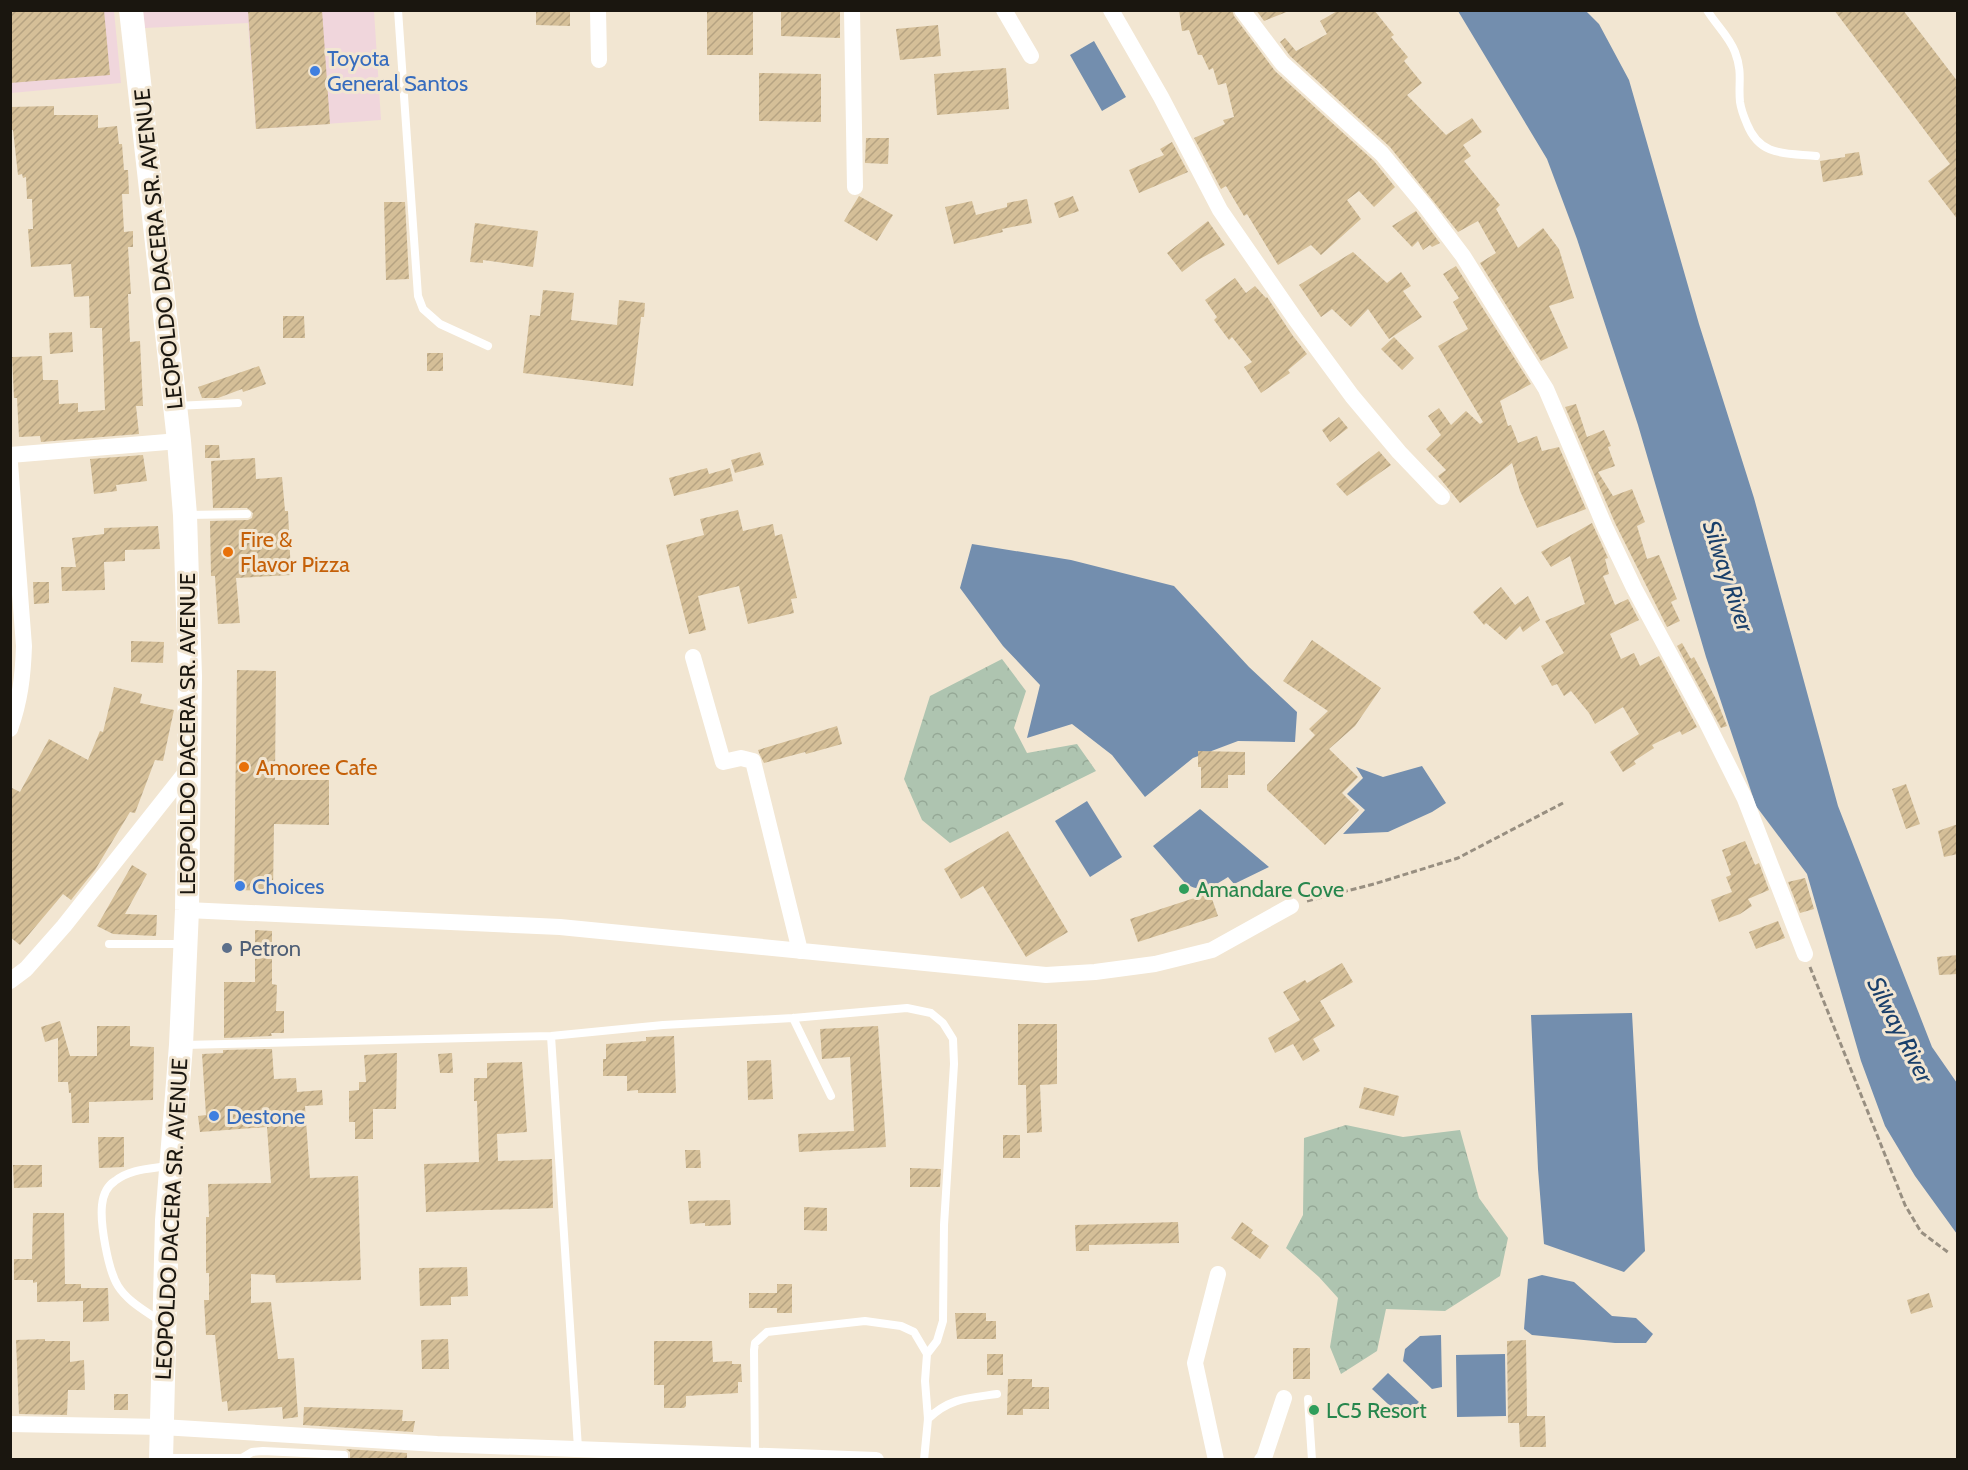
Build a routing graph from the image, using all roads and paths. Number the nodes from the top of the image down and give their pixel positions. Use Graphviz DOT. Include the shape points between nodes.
graph roads {
  1 [pos="131,10"];
  2 [pos="398,10"];
  3 [pos="598,10"];
  4 [pos="852,10"];
  5 [pos="1004,10"];
  6 [pos="1112,10"];
  7 [pos="1242,10"];
  8 [pos="1707,10"];
  9 [pos="1031,56"];
  10 [pos="599,60"];
  11 [pos="1816,156"];
  12 [pos="855,187"];
  13 [pos="488,346"];
  14 [pos="238,403"];
  15 [pos="175,406"];
  16 [pos="179,441"];
  17 [pos="10,455"];
  18 [pos="10,463"];
  19 [pos="1442,497"];
  20 [pos="247,514"];
  21 [pos="184,515"];
  22 [pos="693,657"];
  23 [pos="10,729"];
  24 [pos="190,767"];
  25 [pos="1563,803"];
  26 [pos="1291,906"];
  27 [pos="187,910"];
  28 [pos="109,944"];
  29 [pos="186,944"];
  30 [pos="800,951"];
  31 [pos="1805,954"];
  32 [pos="10,981"];
  33 [pos="793,1018"];
  34 [pos="551,1036"];
  35 [pos="181,1045"];
  36 [pos="831,1096"];
  37 [pos="171,1166"];
  38 [pos="1949,1253"];
  39 [pos="1218,1274"];
  40 [pos="163,1323"];
  41 [pos="927,1354"];
  42 [pos="997,1394"];
  43 [pos="1284,1398"];
  44 [pos="1308,1399"];
  45 [pos="928,1419"];
  46 [pos="10,1424"];
  47 [pos="162,1427"];
  48 [pos="578,1448"];
  49 [pos="755,1455"];
  50 [pos="161,1459"];
  51 [pos="242,1459"];
  52 [pos="344,1460"];
  53 [pos="876,1460"];
  54 [pos="924,1460"];
  55 [pos="1216,1460"];
  56 [pos="1262,1460"];
  57 [pos="1312,1460"];
  1 -- 15 [label="main road, LEOPOLDO DACERA SR. AVENUE"];
  2 -- 13 [label="lane" via="418,296 423,309 440,324"];
  3 -- 10 [label="street"];
  4 -- 12 [label="street"];
  5 -- 9 [label="street"];
  6 -- 19 [label="street" via="1220,210 1352,396"];
  7 -- 31 [label="street" via="1282,63 1382,154 1426,207 1463,256 1546,389 1634,588 1745,799"];
  8 -- 11 [label="lane" via="1735,52 1741,71 1740,102 1750,132 1761,146 1774,152"];
  14 -- 15 [label="lane"];
  15 -- 16 [label="main road, LEOPOLDO DACERA SR. AVENUE"];
  16 -- 17 [label="street"];
  16 -- 21 [label="main road, LEOPOLDO DACERA SR. AVENUE"];
  18 -- 23 [label="street" via="24,646 20,699"];
  20 -- 21 [label="lane"];
  21 -- 24 [label="main road, LEOPOLDO DACERA SR. AVENUE"];
  22 -- 30 [label="street" via="723,762 741,758 753,761"];
  24 -- 27 [label="main road, LEOPOLDO DACERA SR. AVENUE"];
  24 -- 32 [label="street" via="64,926 26,969"];
  25 -- 26 [label="path" via="1458,858"];
  26 -- 30 [label="street" via="1212,950 1155,964 1095,972 1046,975"];
  27 -- 29 [label="main road, LEOPOLDO DACERA SR. AVENUE"];
  27 -- 30 [label="street" via="560,927"];
  28 -- 29 [label="lane"];
  29 -- 35 [label="main road, LEOPOLDO DACERA SR. AVENUE"];
  31 -- 38 [label="path" via="1905,1205 1921,1232"];
  33 -- 34 [label="lane"];
  33 -- 36 [label="lane"];
  33 -- 41 [label="lane" via="907,1008 931,1013 953,1039 943,1321 937,1341"];
  34 -- 35 [label="lane"];
  34 -- 48 [label="lane"];
  35 -- 37 [label="main road, LEOPOLDO DACERA SR. AVENUE"];
  37 -- 40 [label="main road, LEOPOLDO DACERA SR. AVENUE"];
  37 -- 40 [label="lane" via="129,1172 106,1190 102,1205 107,1263 118,1287 128,1299"];
  39 -- 55 [label="street" via="1195,1363"];
  40 -- 47 [label="main road, LEOPOLDO DACERA SR. AVENUE"];
  41 -- 45 [label="lane"];
  41 -- 49 [label="lane" via="914,1332 882,1322 767,1332 755,1343 754,1350"];
  42 -- 45 [label="lane" via="954,1401"];
  43 -- 56 [label="street"];
  44 -- 57 [label="lane"];
  45 -- 54 [label="lane"];
  46 -- 47 [label="street"];
  47 -- 48 [label="street" via="426,1444"];
  47 -- 50 [label="main road, LEOPOLDO DACERA SR. AVENUE"];
  48 -- 49 [label="street"];
  49 -- 53 [label="street"];
  50 -- 51 [label="lane"];
  51 -- 52 [label="lane" via="263,1451 344,1455"];
}
